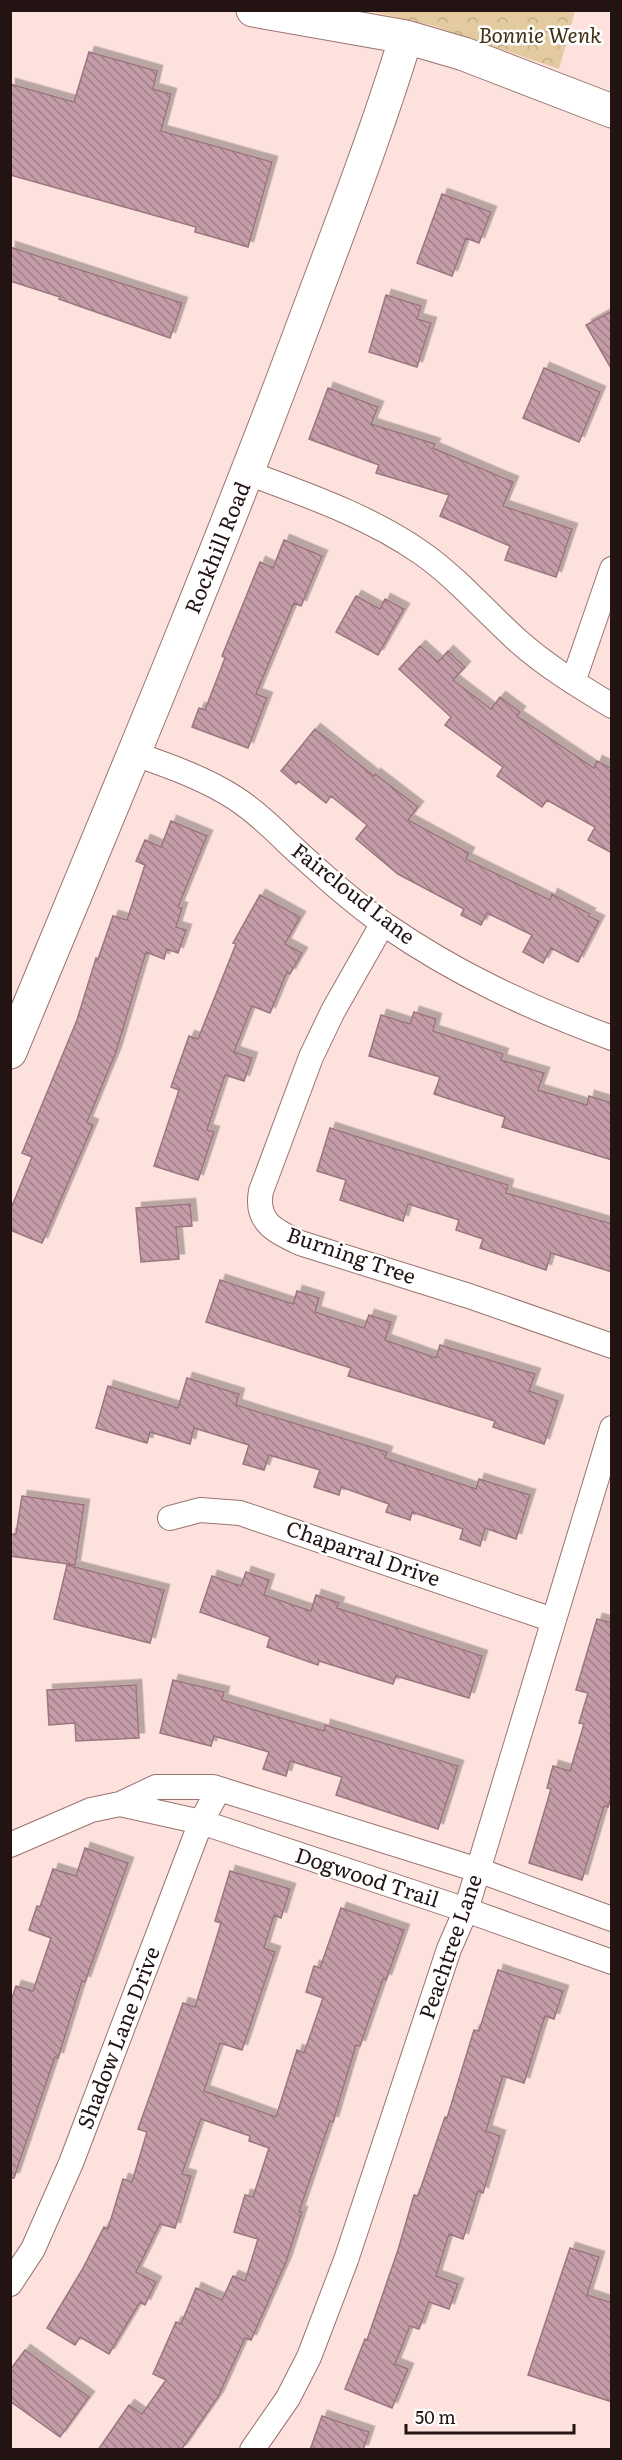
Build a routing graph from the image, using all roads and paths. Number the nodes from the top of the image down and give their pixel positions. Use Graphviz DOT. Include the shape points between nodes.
graph roads {
  1 [pos="253,10"];
  2 [pos="406,37"];
  3 [pos="612,111"];
  4 [pos="248,473"];
  5 [pos="612,569"];
  6 [pos="573,682"];
  7 [pos="612,706"];
  8 [pos="135,754"];
  9 [pos="384,923"];
  10 [pos="612,1038"];
  11 [pos="10,1052"];
  12 [pos="612,1346"];
  13 [pos="612,1428"];
  14 [pos="170,1518"];
  15 [pos="553,1620"];
  16 [pos="213,1787"];
  17 [pos="120,1804"];
  18 [pos="201,1822"];
  19 [pos="10,1845"];
  20 [pos="478,1870"];
  21 [pos="466,1911"];
  22 [pos="612,1920"];
  23 [pos="612,1962"];
  24 [pos="10,2284"];
  25 [pos="252,2450"];
  1 -- 2 [label="street"];
  2 -- 3 [label="street" via="464,54"];
  2 -- 4 [label="street, Rockhill Road" via="386,103"];
  4 -- 6 [label="street" via="350,514 421,553 472,594 523,645"];
  4 -- 8 [label="street, Rockhill Road"];
  5 -- 6 [label="street"];
  6 -- 7 [label="street"];
  8 -- 9 [label="street, Faircloud Lane" via="205,781 236,798 326,878"];
  8 -- 11 [label="street, Rockhill Road"];
  9 -- 10 [label="street, Faircloud Lane" via="457,970 504,994"];
  9 -- 12 [label="street, Burning Tree" via="311,1057 261,1191 261,1214 283,1235 300,1243"];
  13 -- 15 [label="street, Peachtree Lane"];
  14 -- 15 [label="street, Chaparral Drive" via="200,1510 240,1513"];
  15 -- 20 [label="street, Peachtree Lane"];
  16 -- 17 [label="street, Dogwood Trail" via="156,1787"];
  16 -- 18 [label="street, Shadow Lane Drive" via="214,1798"];
  16 -- 20 [label="street, Dogwood Trail"];
  17 -- 18 [label="street, Dogwood Trail"];
  17 -- 19 [label="street, Dogwood Trail" via="91,1810"];
  18 -- 21 [label="street, Dogwood Trail"];
  18 -- 24 [label="street, Shadow Lane Drive" via="71,2163 33,2249"];
  20 -- 21 [label="street, Peachtree Lane"];
  20 -- 22 [label="street, Dogwood Trail"];
  21 -- 23 [label="street, Dogwood Trail"];
  21 -- 25 [label="street, Peachtree Lane" via="449,1949 350,2248 309,2357 288,2398"];
}
